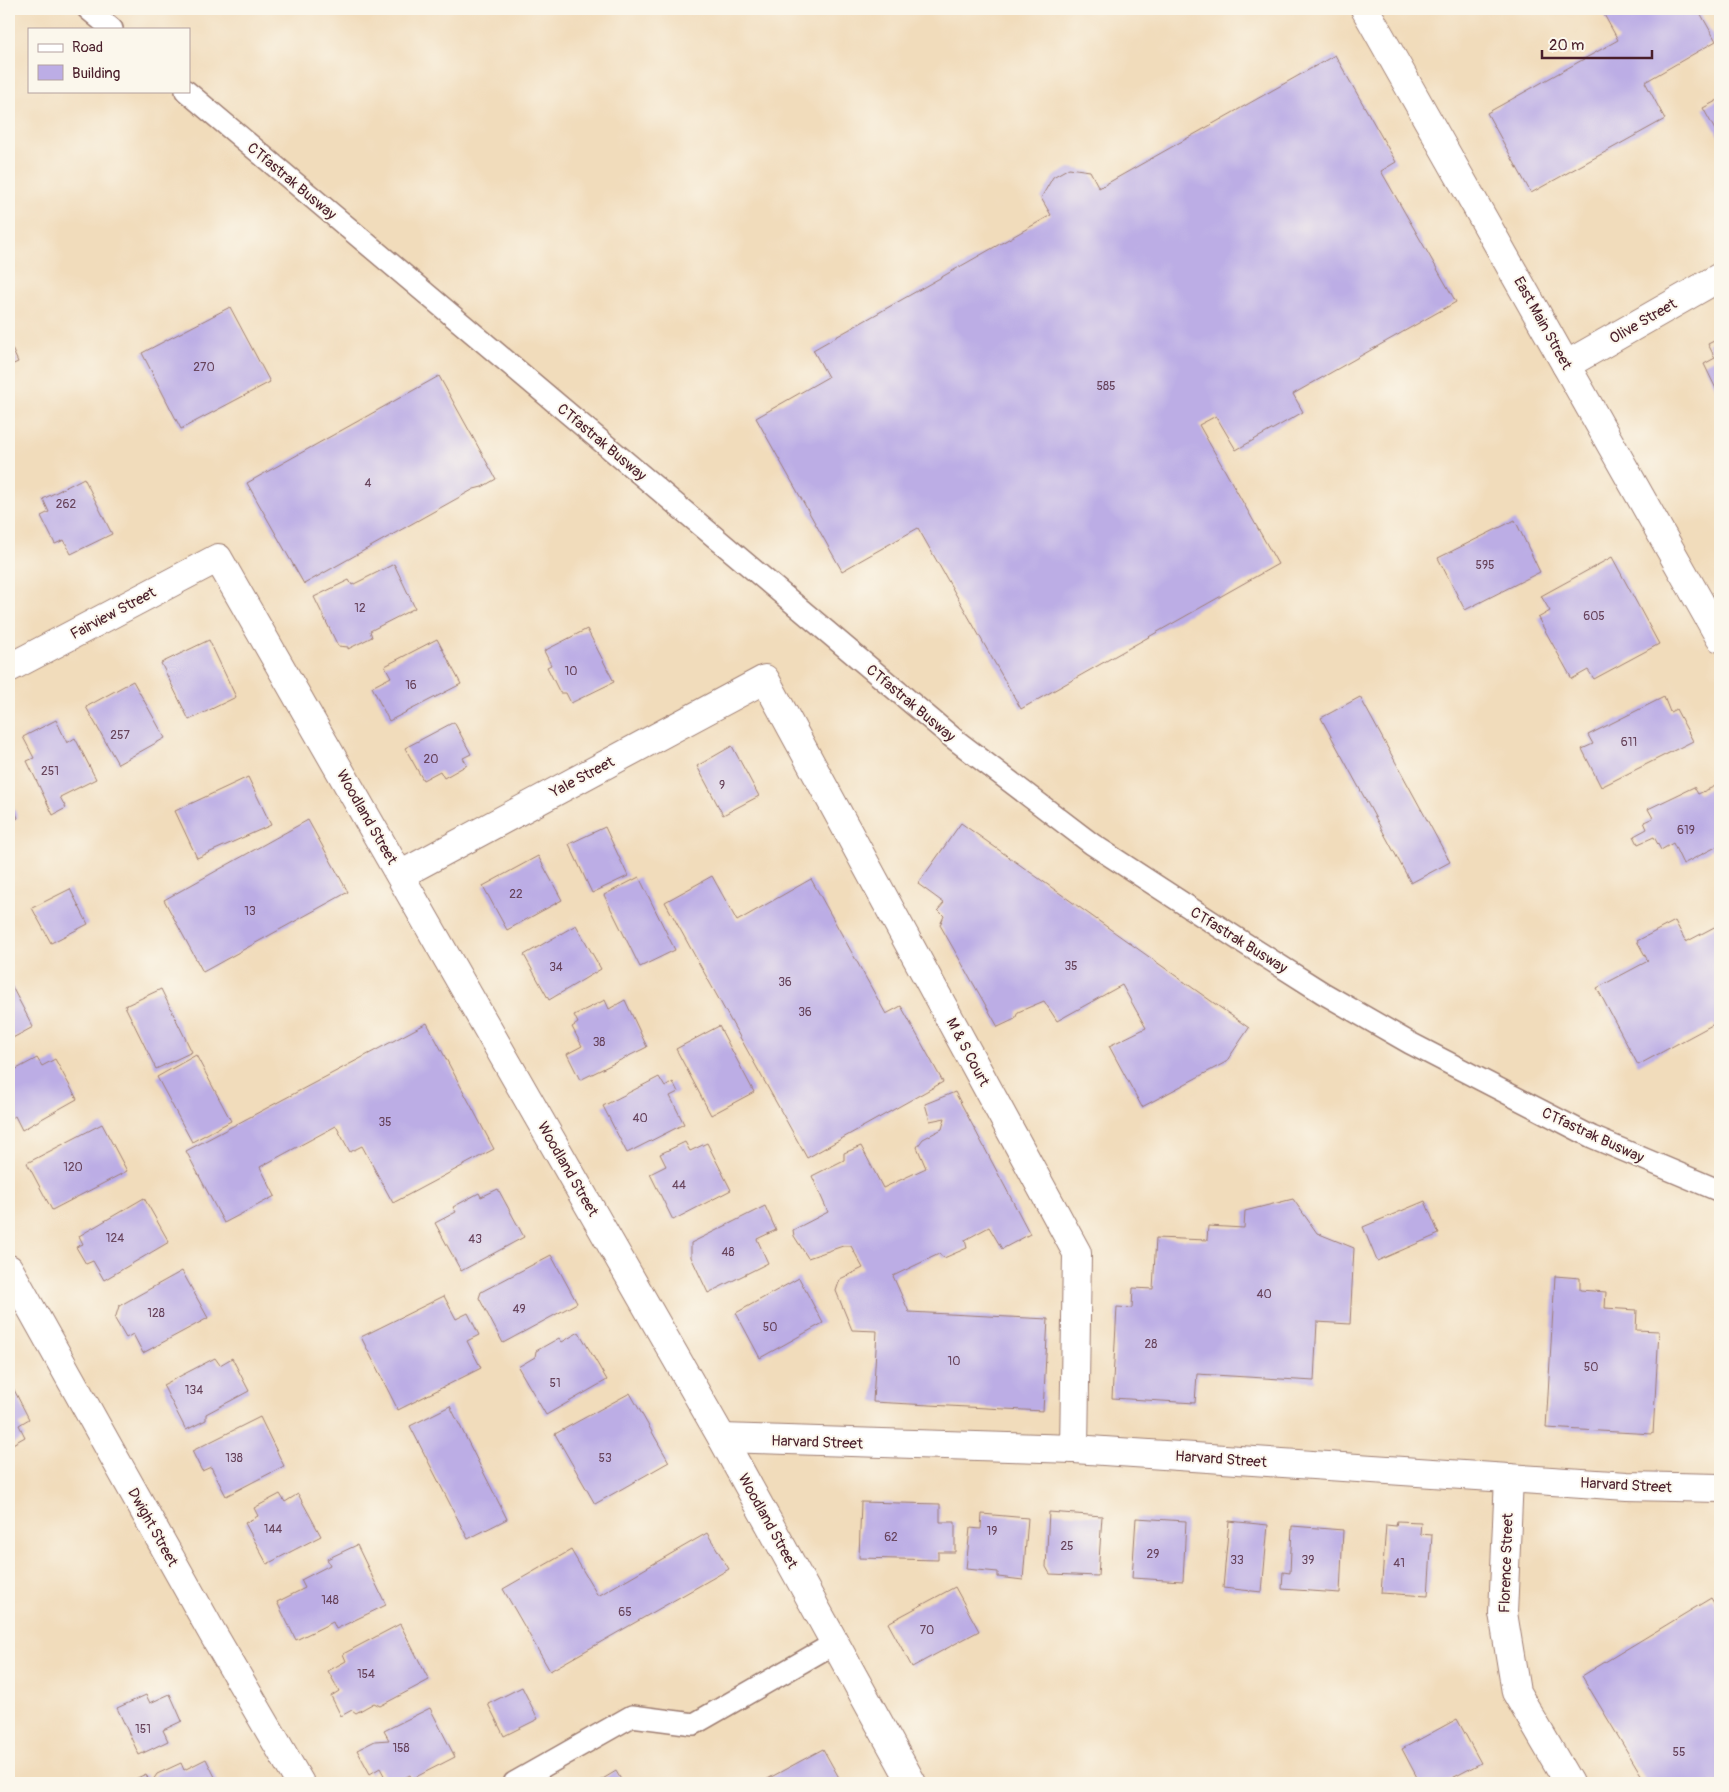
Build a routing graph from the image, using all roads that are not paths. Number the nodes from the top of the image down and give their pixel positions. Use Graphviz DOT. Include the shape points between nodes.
graph roads {
  1 [pos="88,9"];
  2 [pos="1365,9"];
  3 [pos="111,28"];
  4 [pos="187,92"];
  5 [pos="1720,277"];
  6 [pos="1566,365"];
  7 [pos="218,558"];
  8 [pos="1720,638"];
  9 [pos="9,668"];
  10 [pos="765,679"];
  11 [pos="400,875"];
  12 [pos="1720,1191"];
  13 [pos="9,1268"];
  14 [pos="722,1438"];
  15 [pos="1074,1450"];
  16 [pos="1509,1478"];
  17 [pos="1720,1488"];
  18 [pos="835,1643"];
  19 [pos="300,1783"];
  20 [pos="514,1783"];
  21 [pos="912,1783"];
  22 [pos="1569,1783"];
  1 -- 3 [label="lane"];
  2 -- 6 [label="street, East Main Street"];
  4 -- 12 [label="lane, CTfastrak Busway" via="953,738 1092,844 1240,942 1410,1043 1592,1138"];
  5 -- 6 [label="street, Olive Street"];
  6 -- 8 [label="street, East Main Street"];
  7 -- 9 [label="street, Fairview Street"];
  7 -- 11 [label="street, Woodland Street"];
  10 -- 11 [label="street, Yale Street"];
  10 -- 15 [label="street, M & S Court" via="1077,1253"];
  11 -- 14 [label="street, Woodland Street"];
  13 -- 19 [label="street, Dwight Street"];
  14 -- 15 [label="street, Harvard Street"];
  14 -- 18 [label="street, Woodland Street"];
  15 -- 16 [label="street, Harvard Street"];
  16 -- 17 [label="street, Harvard Street"];
  16 -- 22 [label="street, Florence Street" via="1503,1613 1516,1692"];
  18 -- 20 [label="lane" via="694,1724 632,1716"];
  18 -- 21 [label="street, Woodland Street"];
}
